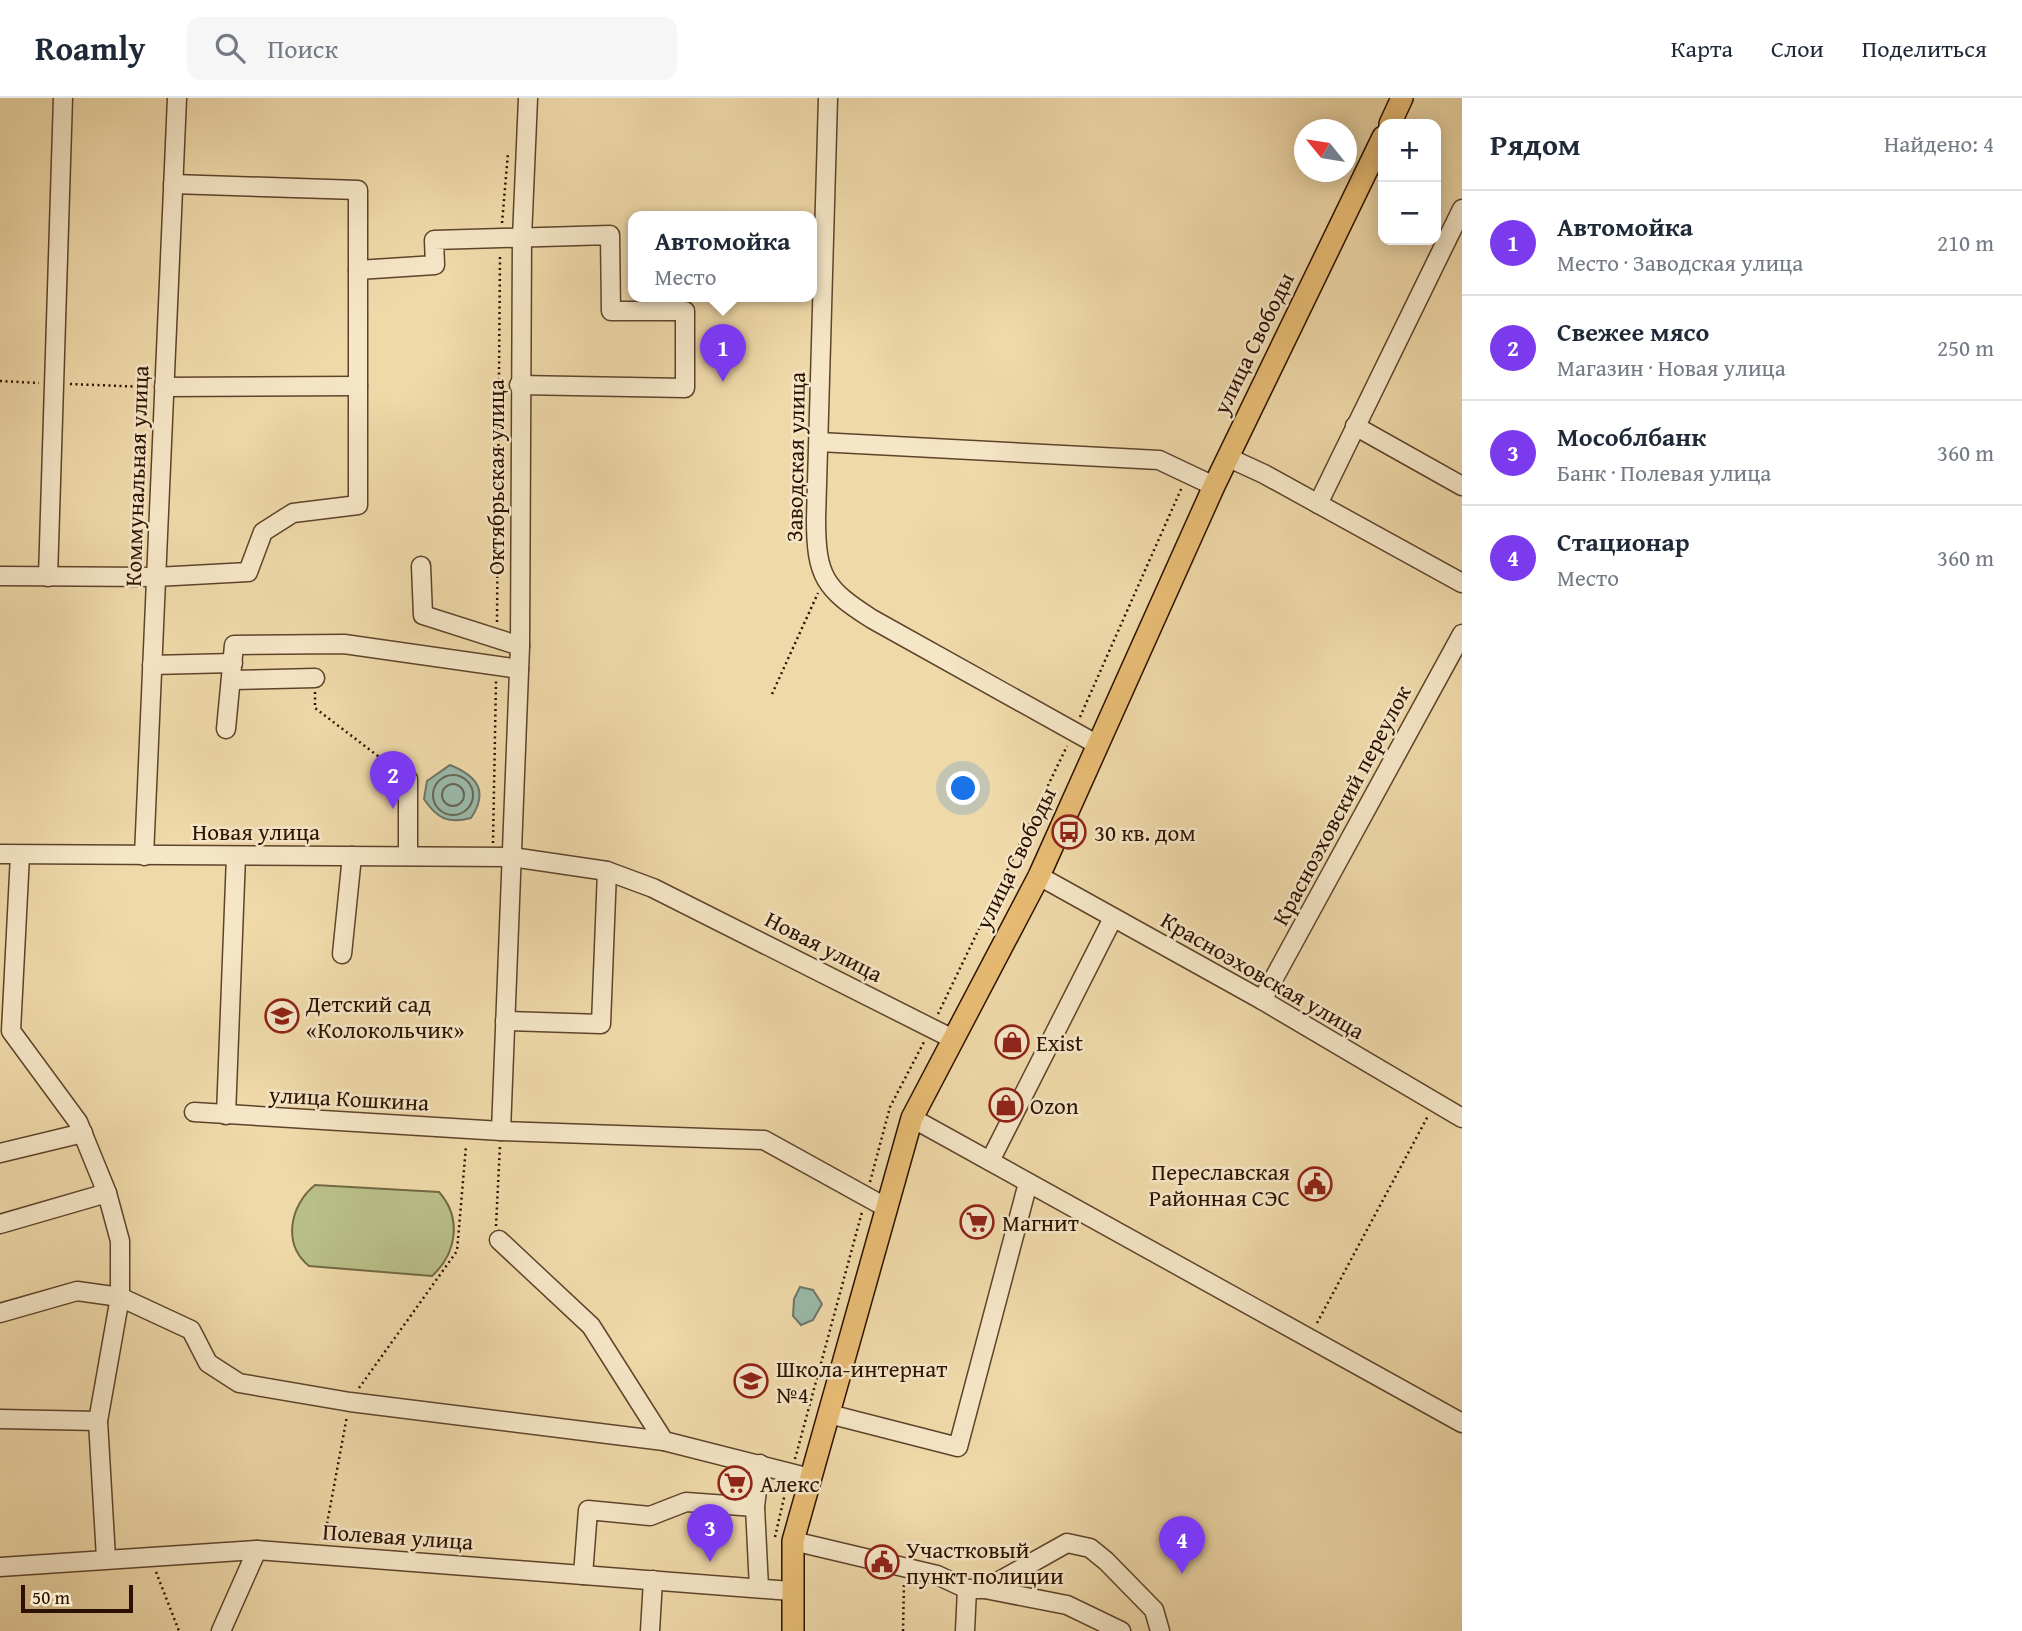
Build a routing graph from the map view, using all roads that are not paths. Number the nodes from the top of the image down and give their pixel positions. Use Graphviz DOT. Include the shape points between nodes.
graph roads {
  1 [pos="63,98"];
  2 [pos="177,98"];
  3 [pos="528,98"];
  4 [pos="828,98"];
  5 [pos="1402,98"];
  6 [pos="1392,119"];
  7 [pos="1378,147"];
  8 [pos="173,184"];
  9 [pos="1462,209"];
  10 [pos="522,238"];
  11 [pos="358,270"];
  12 [pos="520,385"];
  13 [pos="358,386"];
  14 [pos="164,387"];
  15 [pos="1355,426"];
  16 [pos="819,442"];
  17 [pos="1226,454"];
  18 [pos="1213,486"];
  19 [pos="1462,486"];
  20 [pos="1318,504"];
  21 [pos="421,566"];
  22 [pos="0,576"];
  23 [pos="48,577"];
  24 [pos="156,577"];
  25 [pos="1462,583"];
  26 [pos="1462,634"];
  27 [pos="520,646"];
  28 [pos="152,665"];
  29 [pos="519,669"];
  30 [pos="232,672"];
  31 [pos="315,678"];
  32 [pos="226,729"];
  33 [pos="1098,745"];
  34 [pos="408,779"];
  35 [pos="0,854"];
  36 [pos="20,855"];
  37 [pos="144,856"];
  38 [pos="236,856"];
  39 [pos="352,856"];
  40 [pos="408,856"];
  41 [pos="512,857"];
  42 [pos="607,871"];
  43 [pos="1039,876"];
  44 [pos="1113,918"];
  45 [pos="342,954"];
  46 [pos="1262,1000"];
  47 [pos="505,1021"];
  48 [pos="953,1039"];
  49 [pos="194,1112"];
  50 [pos="226,1115"];
  51 [pos="912,1118"];
  52 [pos="1462,1118"];
  53 [pos="501,1131"];
  54 [pos="83,1133"];
  55 [pos="0,1153"];
  56 [pos="990,1161"];
  57 [pos="1028,1183"];
  58 [pos="107,1193"];
  59 [pos="887,1208"];
  60 [pos="0,1224"];
  61 [pos="499,1240"];
  62 [pos="120,1297"];
  63 [pos="0,1313"];
  64 [pos="829,1414"];
  65 [pos="0,1419"];
  66 [pos="98,1421"];
  67 [pos="1462,1423"];
  68 [pos="664,1441"];
  69 [pos="760,1464"];
  70 [pos="810,1478"];
  71 [pos="755,1507"];
  72 [pos="793,1541"];
  73 [pos="257,1550"];
  74 [pos="106,1558"];
  75 [pos="0,1567"];
  76 [pos="583,1574"];
  77 [pos="653,1580"];
  78 [pos="759,1588"];
  79 [pos="976,1589"];
  80 [pos="791,1591"];
  81 [pos="221,1631"];
  82 [pos="650,1631"];
  83 [pos="793,1631"];
  84 [pos="965,1631"];
  85 [pos="1121,1631"];
  86 [pos="1160,1631"];
  1 -- 23 [label="street"];
  2 -- 8 [label="street, Коммунальная улица"];
  3 -- 10 [label="street, Октябрьская улица"];
  4 -- 16 [label="street, Заводская улица"];
  5 -- 6 [label="main road"];
  7 -- 17 [label="main road, улица Свободы"];
  8 -- 11 [label="street" via="358,190"];
  8 -- 14 [label="street, Коммунальная улица"];
  9 -- 15 [label="street"];
  10 -- 11 [label="street" via="434,240 435,265"];
  10 -- 12 [label="street, Октябрьская улица"];
  10 -- 12 [label="street" via="610,235 611,311 685,311 685,388"];
  11 -- 13 [label="street"];
  12 -- 27 [label="street, Октябрьская улица"];
  13 -- 14 [label="street"];
  13 -- 24 [label="street" via="358,505 293,513 263,532 248,572"];
  14 -- 24 [label="street, Коммунальная улица"];
  15 -- 19 [label="street"];
  15 -- 20 [label="street"];
  16 -- 18 [label="street" via="1159,460"];
  16 -- 33 [label="street, Заводская улица" via="816,549 836,596"];
  17 -- 18 [label="main road, улица Свободы"];
  17 -- 20 [label="street"];
  18 -- 33 [label="main road, улица Свободы"];
  20 -- 25 [label="street"];
  21 -- 27 [label="street" via="423,615"];
  22 -- 23 [label="street"];
  23 -- 24 [label="street"];
  24 -- 28 [label="street, Коммунальная улица"];
  26 -- 46 [label="street, Красноэховский переулок"];
  27 -- 29 [label="street, Октябрьская улица"];
  28 -- 30 [label="street"];
  28 -- 37 [label="street, Коммунальная улица"];
  29 -- 30 [label="street" via="344,644 234,645"];
  29 -- 41 [label="street, Октябрьская улица"];
  30 -- 31 [label="street"];
  30 -- 32 [label="street"];
  33 -- 43 [label="main road, улица Свободы"];
  34 -- 40 [label="street"];
  35 -- 36 [label="street, Новая улица"];
  36 -- 37 [label="street, Новая улица"];
  36 -- 54 [label="street" via="11,1031"];
  37 -- 38 [label="street, Новая улица"];
  38 -- 39 [label="street, Новая улица"];
  38 -- 50 [label="street"];
  39 -- 40 [label="street, Новая улица"];
  39 -- 45 [label="street"];
  40 -- 41 [label="street, Новая улица"];
  41 -- 42 [label="street, Новая улица"];
  41 -- 47 [label="street"];
  42 -- 47 [label="street" via="601,1024"];
  42 -- 48 [label="street, Новая улица" via="653,888"];
  43 -- 44 [label="street, Красноэховская улица"];
  43 -- 48 [label="main road, улица Свободы"];
  44 -- 46 [label="street, Красноэховская улица"];
  44 -- 56 [label="street"];
  46 -- 52 [label="street, Красноэховская улица"];
  47 -- 53 [label="street"];
  48 -- 51 [label="main road, улица Свободы"];
  49 -- 50 [label="street, улица Кошкина"];
  50 -- 53 [label="street, улица Кошкина"];
  51 -- 56 [label="street"];
  51 -- 59 [label="main road, улица Свободы"];
  53 -- 59 [label="street, улица Кошкина" via="764,1140"];
  54 -- 55 [label="street"];
  54 -- 58 [label="street"];
  56 -- 57 [label="street"];
  57 -- 64 [label="street" via="958,1447"];
  57 -- 67 [label="street"];
  58 -- 60 [label="street"];
  58 -- 62 [label="street" via="120,1241"];
  59 -- 64 [label="main road, улица Свободы"];
  61 -- 68 [label="street" via="591,1326"];
  62 -- 63 [label="street" via="77,1291"];
  62 -- 66 [label="street"];
  62 -- 68 [label="street" via="191,1330 208,1363 239,1383 350,1402"];
  64 -- 70 [label="main road, улица Свободы"];
  65 -- 66 [label="street"];
  66 -- 74 [label="street"];
  68 -- 69 [label="street"];
  69 -- 70 [label="street"];
  69 -- 71 [label="street"];
  70 -- 72 [label="main road, улица Свободы"];
  71 -- 76 [label="street" via="686,1502 650,1516 588,1510"];
  71 -- 78 [label="street"];
  72 -- 79 [label="street" via="937,1575"];
  72 -- 80 [label="main road, улица Свободы"];
  73 -- 74 [label="street, Полевая улица"];
  73 -- 76 [label="street, Полевая улица"];
  73 -- 81 [label="street"];
  74 -- 75 [label="street, Полевая улица"];
  76 -- 77 [label="street, Полевая улица"];
  77 -- 78 [label="street, Полевая улица"];
  77 -- 82 [label="street"];
  78 -- 80 [label="street, Полевая улица"];
  79 -- 84 [label="street"];
  79 -- 85 [label="street" via="1067,1605"];
  79 -- 86 [label="street" via="1067,1543 1090,1548 1154,1610"];
  80 -- 83 [label="main road, улица Свободы"];
}
